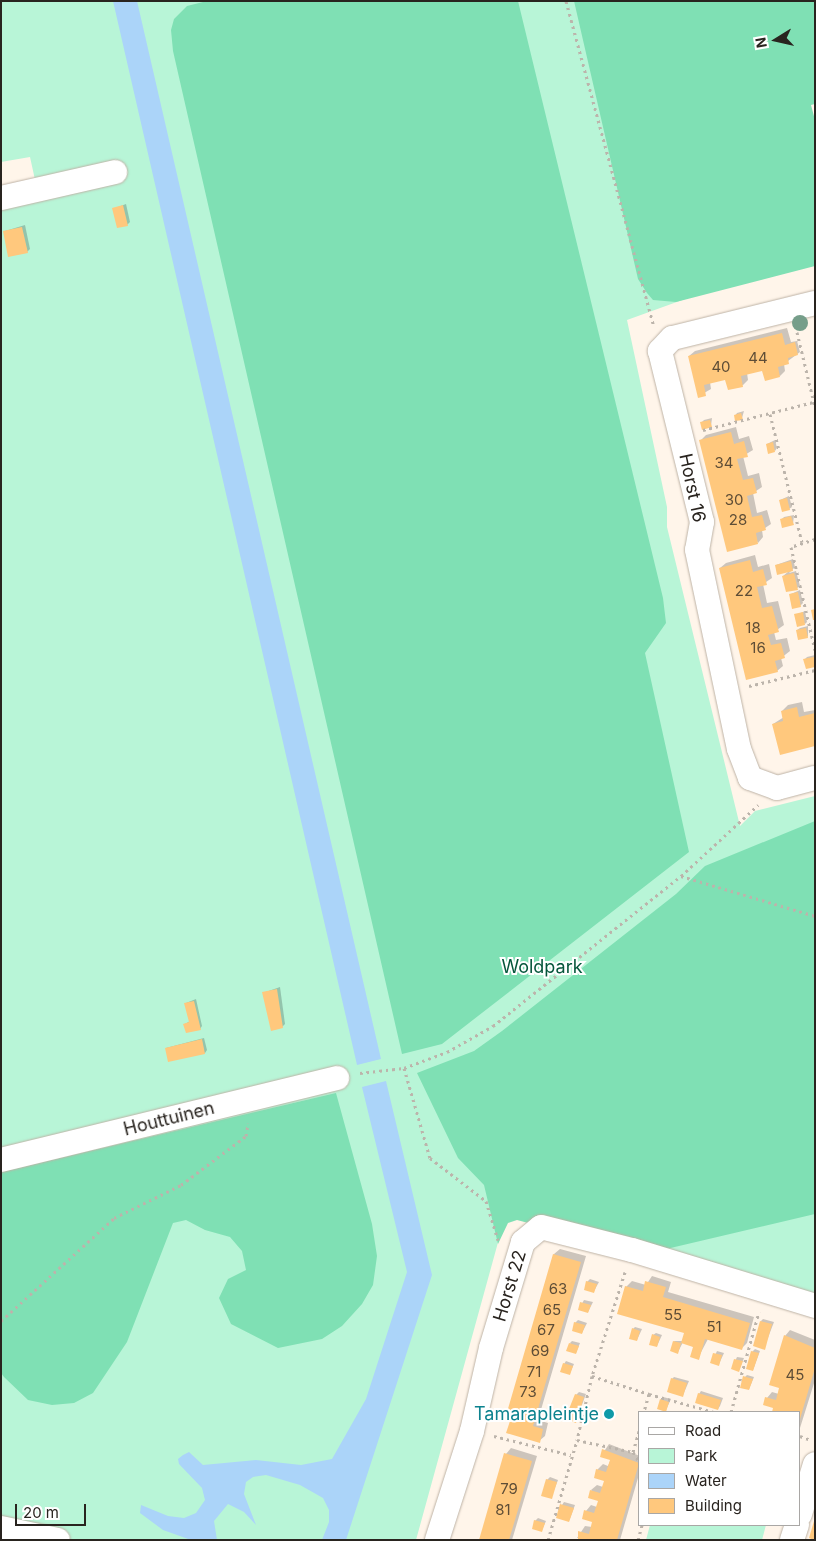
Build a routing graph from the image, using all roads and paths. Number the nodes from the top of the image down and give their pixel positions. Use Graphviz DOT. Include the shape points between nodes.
graph roads {
  1 [pos="566,1"];
  2 [pos="115,172"];
  3 [pos="1,198"];
  4 [pos="815,303"];
  5 [pos="792,308"];
  6 [pos="660,351"];
  7 [pos="814,405"];
  8 [pos="770,414"];
  9 [pos="681,436"];
  10 [pos="815,539"];
  11 [pos="802,542"];
  12 [pos="815,650"];
  13 [pos="815,670"];
  14 [pos="727,691"];
  15 [pos="815,778"];
  16 [pos="777,788"];
  17 [pos="681,876"];
  18 [pos="815,916"];
  19 [pos="404,1068"];
  20 [pos="337,1078"];
  21 [pos="251,1099"];
  22 [pos="1,1160"];
  23 [pos="500,1247"];
  24 [pos="632,1250"];
  25 [pos="765,1291"];
  26 [pos="815,1306"];
  27 [pos="1,1321"];
  28 [pos="592,1376"];
  29 [pos="649,1394"];
  30 [pos="644,1411"];
  31 [pos="710,1411"];
  32 [pos="731,1411"];
  33 [pos="472,1431"];
  34 [pos="638,1433"];
  35 [pos="801,1436"];
  36 [pos="577,1440"];
  37 [pos="815,1441"];
  38 [pos="632,1452"];
  39 [pos="571,1455"];
  40 [pos="638,1460"];
  41 [pos="815,1464"];
  42 [pos="802,1508"];
  43 [pos="642,1526"];
  44 [pos="796,1526"];
  45 [pos="1,1528"];
  46 [pos="58,1540"];
  47 [pos="437,1540"];
  48 [pos="548,1540"];
  49 [pos="638,1540"];
  50 [pos="792,1540"];
  1 -- 6 [label="path"];
  2 -- 3 [label="street"];
  4 -- 5 [label="street"];
  5 -- 6 [label="street" via="672,338"];
  5 -- 7 [label="path"];
  6 -- 9 [label="street, Horst 16"];
  7 -- 8 [label="path"];
  8 -- 9 [label="path"];
  8 -- 11 [label="path"];
  9 -- 14 [label="street, Horst 16" via="702,522 697,550"];
  10 -- 11 [label="path"];
  11 -- 12 [label="path" via="791,547"];
  13 -- 14 [label="path"];
  14 -- 16 [label="street, Horst 16" via="739,749 750,778"];
  15 -- 16 [label="street"];
  16 -- 17 [label="path"];
  17 -- 18 [label="path"];
  17 -- 19 [label="path" via="493,1026 447,1052"];
  19 -- 20 [label="path"];
  19 -- 23 [label="path" via="430,1158 486,1201"];
  20 -- 21 [label="street, Houttuinen"];
  21 -- 22 [label="street, Houttuinen"];
  21 -- 27 [label="path" via="246,1136 181,1185 114,1218"];
  24 -- 25 [label="street, Horst 22"];
  24 -- 28 [label="path"];
  24 -- 33 [label="street, Horst 22" via="541,1227 523,1242 491,1348"];
  25 -- 26 [label="street, Horst 22"];
  25 -- 32 [label="path"];
  28 -- 29 [label="path"];
  28 -- 36 [label="path"];
  29 -- 30 [label="path"];
  29 -- 31 [label="path"];
  33 -- 39 [label="path"];
  33 -- 47 [label="street, Horst 22"];
  34 -- 38 [label="path"];
  35 -- 37 [label="path"];
  36 -- 38 [label="path"];
  36 -- 39 [label="path"];
  38 -- 40 [label="path"];
  39 -- 48 [label="path"];
  41 -- 42 [label="street"];
  43 -- 49 [label="path"];
  44 -- 50 [label="street"];
  45 -- 46 [label="street"];
}
